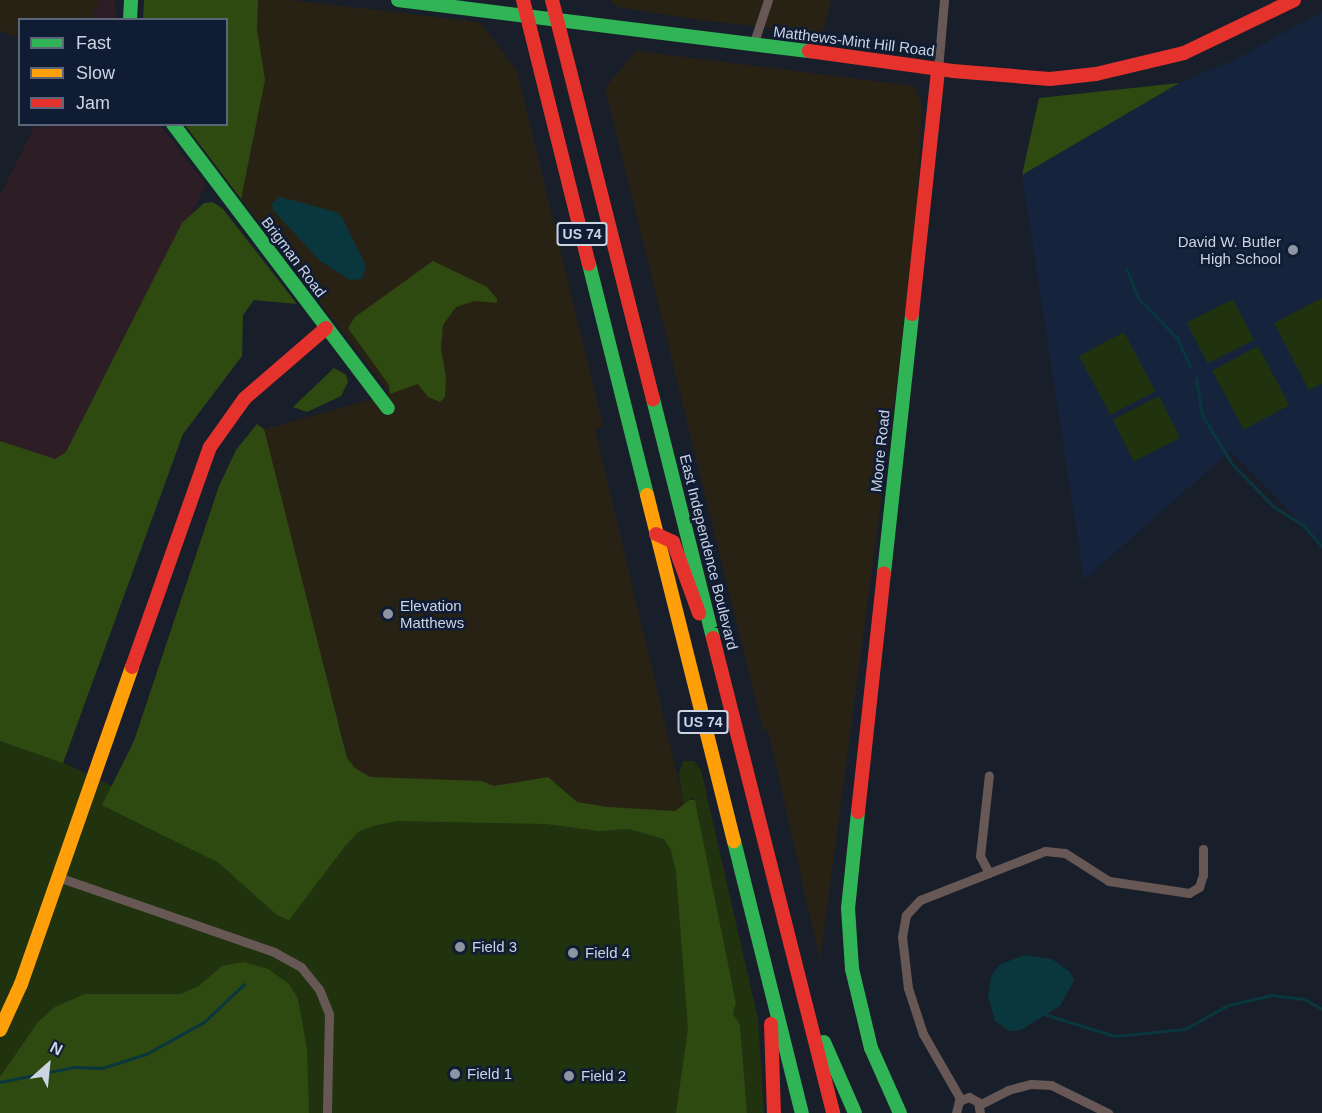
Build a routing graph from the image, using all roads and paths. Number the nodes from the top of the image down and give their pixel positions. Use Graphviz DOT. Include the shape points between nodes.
graph roads {
  1 [pos="130,0"];
  2 [pos="398,0"];
  3 [pos="523,0"];
  4 [pos="552,0"];
  5 [pos="768,0"];
  6 [pos="944,0"];
  7 [pos="950,0"];
  8 [pos="1294,0"];
  9 [pos="526,15"];
  10 [pos="556,16"];
  11 [pos="130,18"];
  12 [pos="944,19"];
  13 [pos="753,45"];
  14 [pos="938,69"];
  15 [pos="174,126"];
  16 [pos="326,328"];
  17 [pos="388,408"];
  18 [pos="656,534"];
  19 [pos="719,661"];
  20 [pos="989,775"];
  21 [pos="1203,849"];
  22 [pos="989,873"];
  23 [pos="58,877"];
  24 [pos="767,975"];
  25 [pos="804,997"];
  26 [pos="0,1030"];
  27 [pos="961,1100"];
  28 [pos="980,1109"];
  29 [pos="327,1113"];
  30 [pos="774,1113"];
  31 [pos="802,1113"];
  32 [pos="833,1113"];
  33 [pos="855,1113"];
  34 [pos="900,1113"];
  35 [pos="956,1113"];
  36 [pos="1108,1113"];
  1 -- 11 [label="main road"];
  2 -- 9 [label="main road, Matthews-Mint Hill Road"];
  3 -- 9 [label="main road, US 74"];
  4 -- 10 [label="main road, East Independence Boulevard / US 74"];
  5 -- 13 [label="street"];
  6 -- 12 [label="street"];
  7 -- 12 [label="street"];
  8 -- 14 [label="main road, Matthews-Mint Hill Road" via="1184,53 1096,74 1050,79"];
  9 -- 10 [label="main road, Matthews-Mint Hill Road"];
  9 -- 18 [label="main road, US 74"];
  10 -- 13 [label="main road, Matthews-Mint Hill Road"];
  10 -- 19 [label="main road, East Independence Boulevard / US 74"];
  12 -- 14 [label="street"];
  13 -- 14 [label="main road, Matthews-Mint Hill Road"];
  14 -- 34 [label="main road, Moore Road" via="854,836 848,927 855,991 871,1048"];
  15 -- 16 [label="main road, Brigman Road"];
  16 -- 17 [label="main road, Brigman Road"];
  16 -- 23 [label="main road" via="245,398 210,447"];
  18 -- 19 [label="main road" via="670,538 676,547 687,586"];
  18 -- 24 [label="main road, US 74"];
  19 -- 25 [label="main road, East Independence Boulevard / US 74"];
  20 -- 22 [label="street" via="980,856"];
  21 -- 22 [label="street" via="1203,875 1199,887 1189,893 1109,881 1065,853 1045,851"];
  22 -- 27 [label="street" via="920,900 906,915 902,937 908,988 923,1034"];
  23 -- 26 [label="main road" via="21,984"];
  23 -- 29 [label="street" via="274,952 301,967 319,989 329,1014"];
  24 -- 30 [label="main road"];
  24 -- 31 [label="main road, US 74"];
  25 -- 32 [label="main road, East Independence Boulevard / US 74"];
  25 -- 33 [label="main road"];
  27 -- 28 [label="street" via="971,1098"];
  27 -- 35 [label="street"];
  28 -- 36 [label="street" via="1008,1090 1031,1084 1051,1085"];
}
